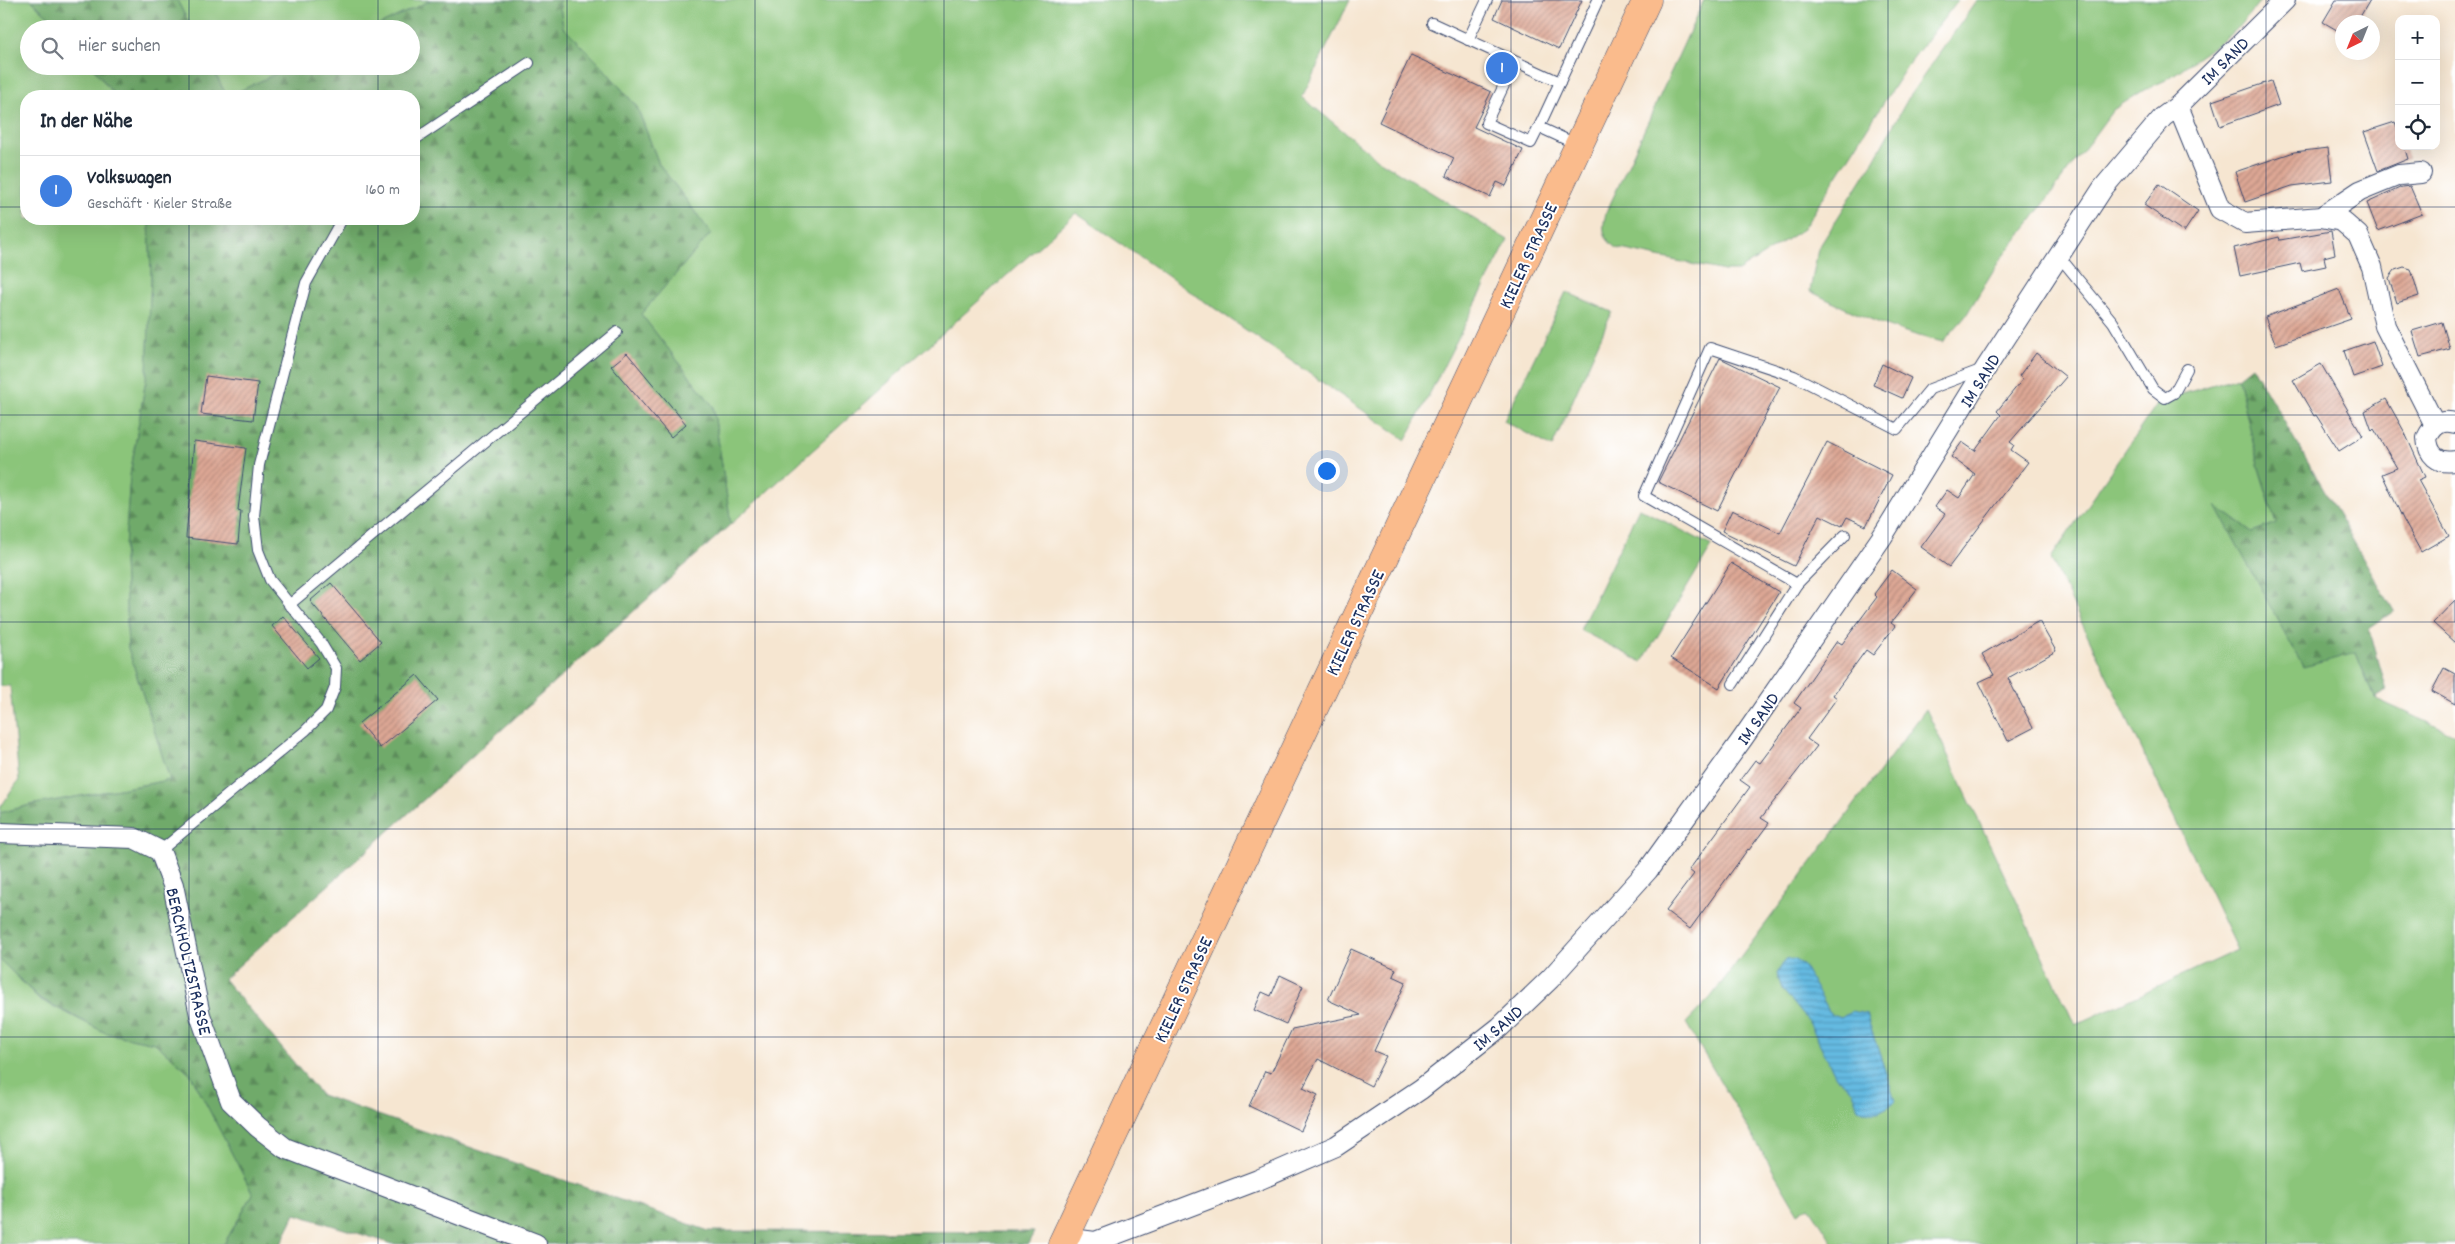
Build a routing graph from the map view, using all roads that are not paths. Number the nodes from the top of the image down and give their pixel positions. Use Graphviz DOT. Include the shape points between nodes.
graph roads {
  1 [pos="1487,0"];
  2 [pos="1598,0"];
  3 [pos="1647,0"];
  4 [pos="2285,0"];
  5 [pos="1432,23"];
  6 [pos="1468,40"];
  7 [pos="1515,62"];
  8 [pos="529,63"];
  9 [pos="1560,82"];
  10 [pos="2178,106"];
  11 [pos="1539,127"];
  12 [pos="420,136"];
  13 [pos="1578,146"];
  14 [pos="2421,173"];
  15 [pos="2321,217"];
  16 [pos="339,225"];
  17 [pos="2058,255"];
  18 [pos="617,332"];
  19 [pos="1986,368"];
  20 [pos="2187,369"];
  21 [pos="2455,423"];
  22 [pos="2435,425"];
  23 [pos="2455,461"];
  24 [pos="1846,535"];
  25 [pos="1797,584"];
  26 [pos="289,604"];
  27 [pos="1733,684"];
  28 [pos="0,833"];
  29 [pos="160,851"];
  30 [pos="1063,1241"];
  31 [pos="536,1244"];
  1 -- 6 [label="lane"];
  2 -- 9 [label="lane"];
  3 -- 13 [label="main road, KIELER STRASSE"];
  4 -- 10 [label="street, IM SAND"];
  5 -- 6 [label="lane"];
  6 -- 7 [label="lane"];
  7 -- 9 [label="lane"];
  7 -- 11 [label="lane" via="1486,123 1531,144"];
  8 -- 12 [label="lane"];
  9 -- 11 [label="lane"];
  10 -- 15 [label="street" via="2220,210 2245,224"];
  10 -- 17 [label="street, IM SAND" via="2163,117 2103,188"];
  11 -- 13 [label="lane"];
  13 -- 30 [label="main road, KIELER STRASSE"];
  14 -- 15 [label="street" via="2399,175 2360,191"];
  15 -- 22 [label="street" via="2342,222 2358,235 2372,267 2385,326"];
  16 -- 26 [label="lane" via="306,283 260,465 254,516 258,550 270,580"];
  17 -- 19 [label="street, IM SAND"];
  17 -- 20 [label="lane" via="2113,322 2153,389 2165,398 2174,393"];
  18 -- 26 [label="lane"];
  19 -- 25 [label="lane" via="1930,390 1897,429 1794,376 1710,348 1644,496"];
  19 -- 30 [label="street, IM SAND" via="1877,545 1659,854 1550,979 1500,1027 1421,1089 1336,1146 1258,1180 1095,1242"];
  21 -- 22 [label="street"];
  22 -- 23 [label="street" via="2427,438 2428,447 2438,460"];
  24 -- 25 [label="lane"];
  25 -- 27 [label="lane"];
  26 -- 29 [label="lane" via="321,643 336,668 335,687 326,710"];
  28 -- 29 [label="street" via="134,838"];
  29 -- 31 [label="street, BERCKHOLTZSTRASSE" via="173,885 200,1015 231,1101 285,1148"];
}
